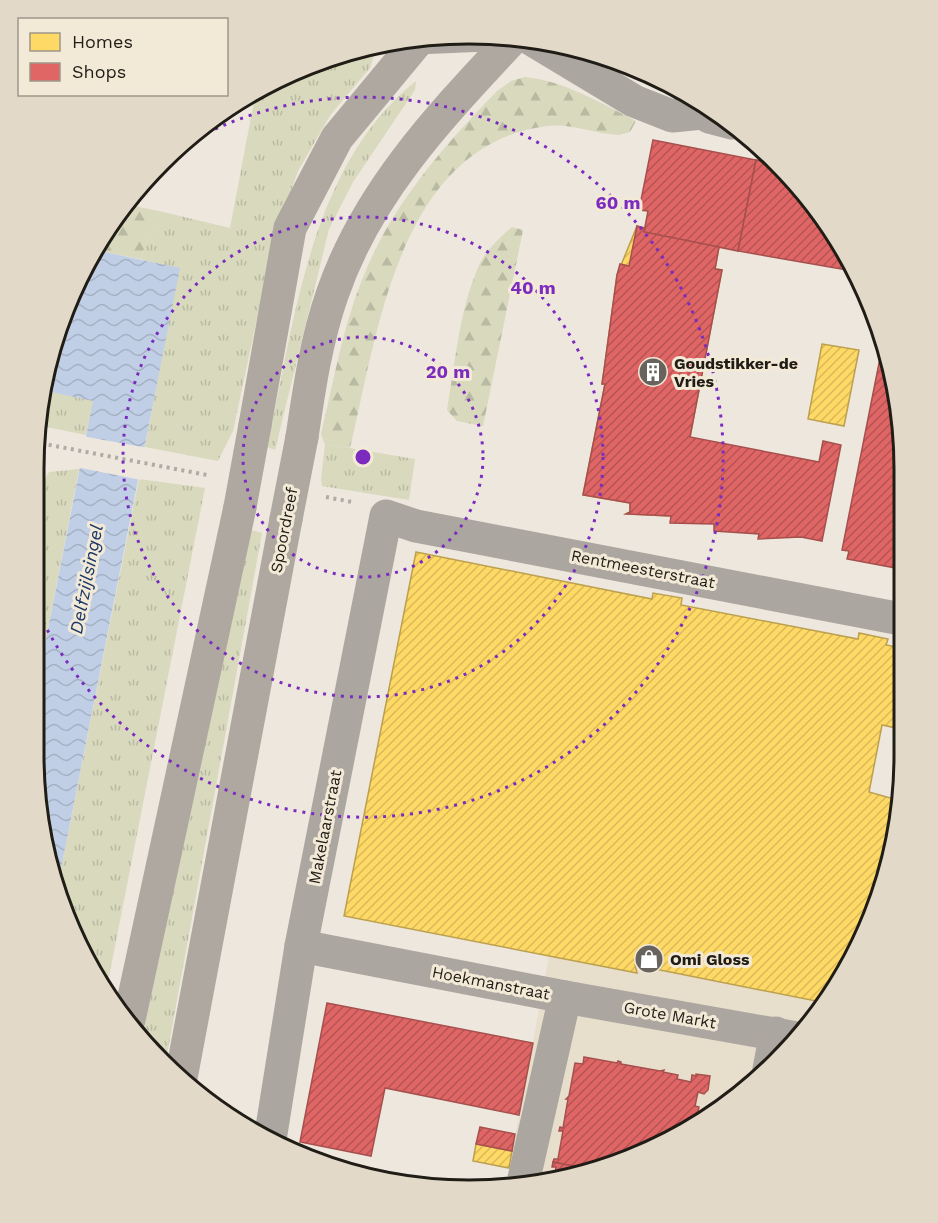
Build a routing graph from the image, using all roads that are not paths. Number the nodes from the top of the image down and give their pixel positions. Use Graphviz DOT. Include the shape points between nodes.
graph roads {
  1 [pos="507,45"];
  2 [pos="411,47"];
  3 [pos="553,52"];
  4 [pos="699,111"];
  5 [pos="386,516"];
  6 [pos="894,618"];
  7 [pos="301,946"];
  8 [pos="565,997"];
  9 [pos="131,1012"];
  10 [pos="787,1035"];
  11 [pos="183,1069"];
  12 [pos="271,1131"];
  13 [pos="525,1176"];
  1 -- 11 [label="main road, Spoordreef, bridge" via="431,125 381,194 354,242 332,295 313,364"];
  2 -- 9 [label="main road, bridge" via="337,138 290,228 240,507"];
  3 -- 4 [label="street" via="634,101 672,116"];
  5 -- 6 [label="street, Rentmeesterstraat" via="416,526"];
  5 -- 7 [label="street, Makelaarstraat"];
  7 -- 8 [label="street, Hoekmanstraat"];
  7 -- 12 [label="street, Makelaarstraat"];
  8 -- 10 [label="street, Grote Markt"];
  8 -- 13 [label="street, Hoekmanstraat"];
}
